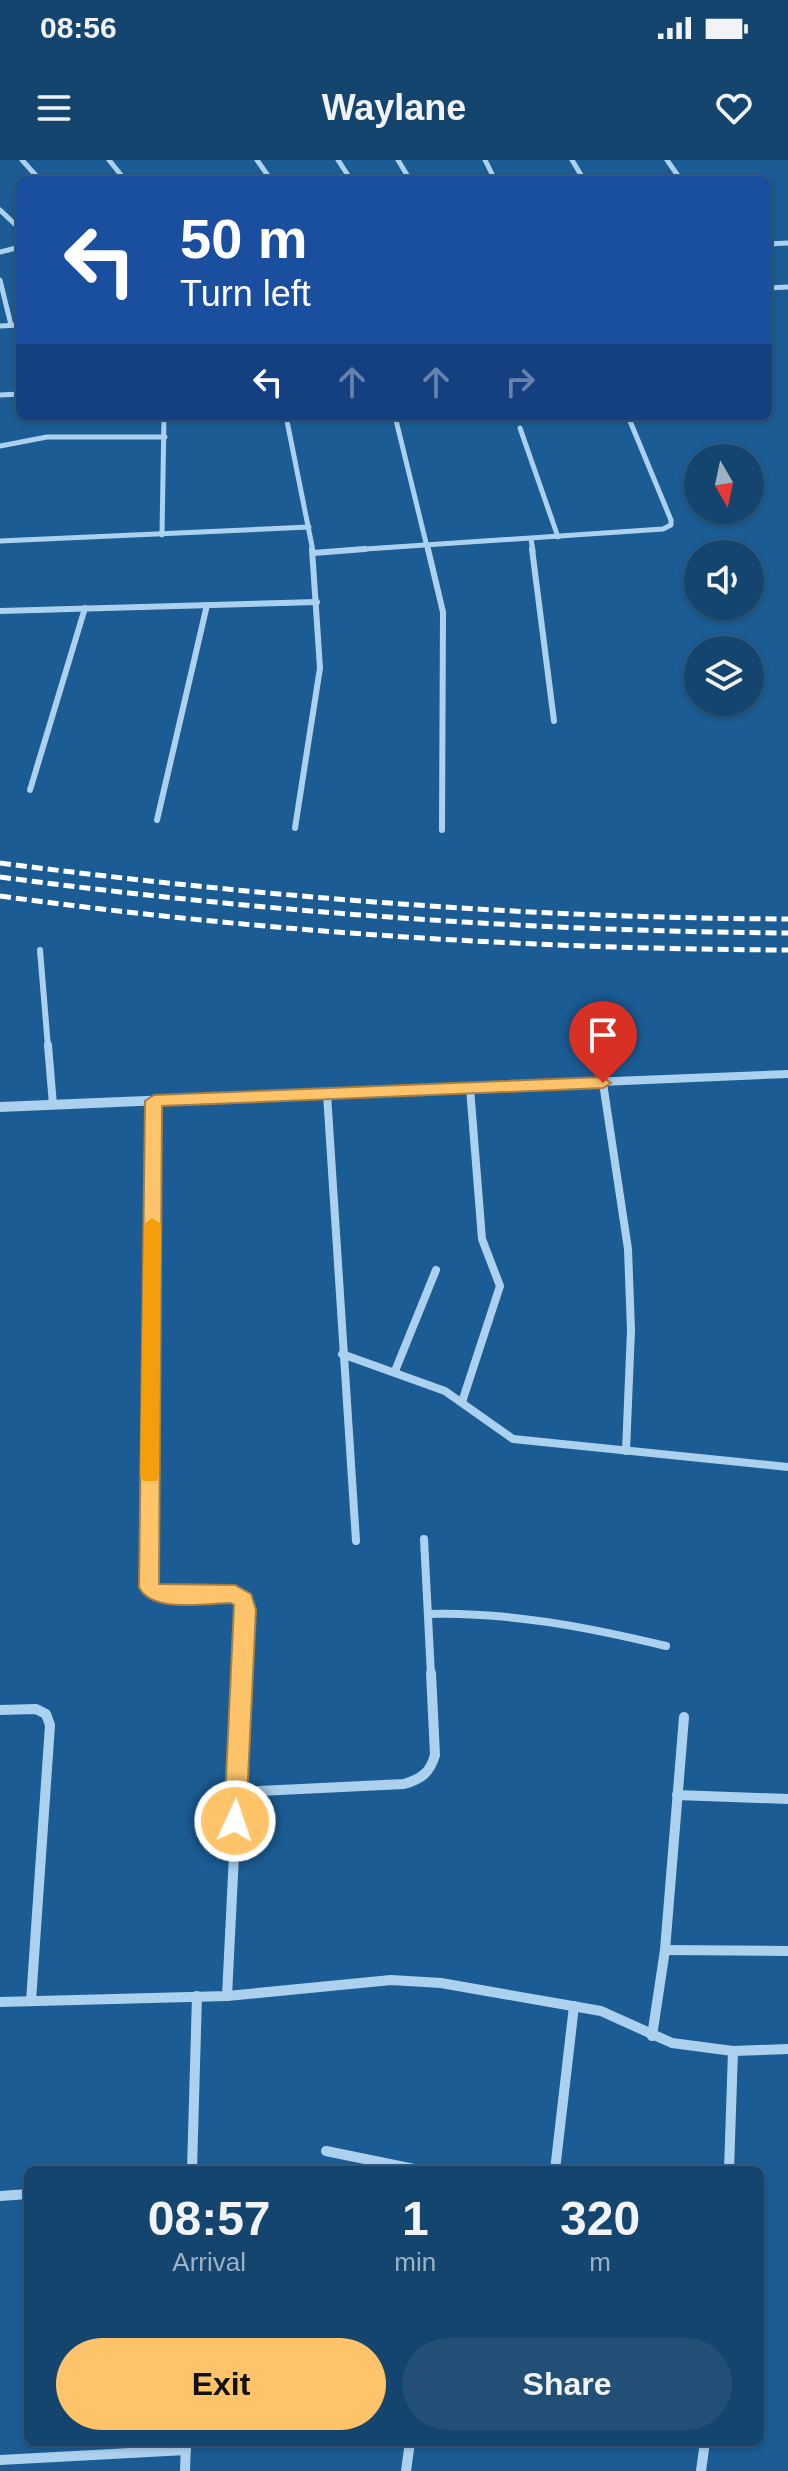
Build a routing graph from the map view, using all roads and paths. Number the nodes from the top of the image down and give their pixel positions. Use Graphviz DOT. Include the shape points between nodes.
graph roads {
  1 [pos="22,160"];
  2 [pos="109,160"];
  3 [pos="36,176"];
  4 [pos="122,176"];
  5 [pos="0,210"];
  6 [pos="16,225"];
  7 [pos="0,280"];
  8 [pos="11,325"];
  9 [pos="16,325"];
  10 [pos="0,326"];
  11 [pos="164,420"];
  12 [pos="287,420"];
  13 [pos="396,420"];
  14 [pos="630,421"];
  15 [pos="520,428"];
  16 [pos="165,437"];
  17 [pos="0,446"];
  18 [pos="309,527"];
  19 [pos="162,535"];
  20 [pos="558,537"];
  21 [pos="531,539"];
  22 [pos="0,541"];
  23 [pos="429,545"];
  24 [pos="313,553"];
  25 [pos="317,602"];
  26 [pos="207,605"];
  27 [pos="85,608"];
  28 [pos="0,611"];
  29 [pos="554,721"];
  30 [pos="30,790"];
  31 [pos="157,820"];
  32 [pos="295,828"];
  33 [pos="442,830"];
  34 [pos="40,950"];
  35 [pos="788,1074"];
  36 [pos="603,1083"];
  37 [pos="470,1088"];
  38 [pos="327,1094"];
  39 [pos="154,1101"];
  40 [pos="53,1105"];
  41 [pos="0,1107"];
  42 [pos="436,1270"];
  43 [pos="342,1354"];
  44 [pos="395,1371"];
  45 [pos="462,1402"];
  46 [pos="626,1451"];
  47 [pos="788,1467"];
  48 [pos="424,1539"];
  49 [pos="356,1541"];
  50 [pos="428,1614"];
  51 [pos="666,1646"];
  52 [pos="0,1710"];
  53 [pos="684,1717"];
  54 [pos="237,1792"];
  55 [pos="677,1795"];
  56 [pos="788,1799"];
  57 [pos="665,1950"];
  58 [pos="788,1951"];
  59 [pos="197,1996"];
  60 [pos="227,1996"];
  61 [pos="31,2001"];
  62 [pos="0,2002"];
  63 [pos="574,2006"];
  64 [pos="652,2036"];
  65 [pos="788,2049"];
  66 [pos="733,2051"];
  67 [pos="326,2151"];
  68 [pos="192,2166"];
  69 [pos="399,2166"];
  70 [pos="555,2166"];
  71 [pos="729,2166"];
  72 [pos="24,2194"];
  73 [pos="0,2196"];
  74 [pos="186,2446"];
  75 [pos="409,2446"];
  76 [pos="702,2446"];
  77 [pos="0,2460"];
  78 [pos="185,2471"];
  79 [pos="406,2471"];
  80 [pos="701,2471"];
  1 -- 3 [label="street"];
  2 -- 4 [label="street"];
  5 -- 6 [label="street"];
  7 -- 8 [label="street"];
  8 -- 9 [label="street"];
  8 -- 10 [label="street"];
  11 -- 16 [label="street"];
  12 -- 18 [label="street"];
  13 -- 23 [label="street"];
  14 -- 20 [label="street" via="671,525 648,532"];
  15 -- 20 [label="street"];
  16 -- 17 [label="street" via="47,437"];
  16 -- 19 [label="street"];
  18 -- 19 [label="street"];
  18 -- 24 [label="street"];
  19 -- 22 [label="street"];
  20 -- 21 [label="street"];
  21 -- 23 [label="street"];
  21 -- 29 [label="street"];
  23 -- 24 [label="street"];
  23 -- 33 [label="street" via="443,612"];
  24 -- 25 [label="street"];
  25 -- 26 [label="street"];
  25 -- 32 [label="street" via="320,668"];
  26 -- 27 [label="street"];
  26 -- 31 [label="street"];
  27 -- 28 [label="street"];
  27 -- 30 [label="street"];
  34 -- 40 [label="street"];
  35 -- 36 [label="street"];
  36 -- 37 [label="street"];
  36 -- 46 [label="street" via="628,1249"];
  37 -- 38 [label="street"];
  37 -- 45 [label="street" via="482,1239 500,1286"];
  38 -- 39 [label="street"];
  38 -- 43 [label="street"];
  39 -- 40 [label="street"];
  39 -- 54 [label="street" via="149,1587 168,1595 235,1594 243,1601"];
  40 -- 41 [label="street"];
  42 -- 44 [label="street"];
  43 -- 44 [label="street"];
  43 -- 49 [label="street"];
  44 -- 45 [label="street"];
  45 -- 46 [label="street" via="513,1439"];
  46 -- 47 [label="street"];
  48 -- 50 [label="street"];
  50 -- 51 [label="street" via="521,1614"];
  50 -- 54 [label="street" via="432,1770 404,1784"];
  52 -- 61 [label="street" via="36,1709 46,1714 50,1725"];
  53 -- 55 [label="street"];
  54 -- 60 [label="street"];
  55 -- 56 [label="street"];
  55 -- 57 [label="street"];
  57 -- 58 [label="street"];
  57 -- 64 [label="street"];
  59 -- 60 [label="street"];
  59 -- 61 [label="street"];
  59 -- 68 [label="street"];
  60 -- 63 [label="street" via="391,1980 441,1983"];
  61 -- 62 [label="street"];
  63 -- 64 [label="street" via="601,2011"];
  63 -- 70 [label="street"];
  64 -- 66 [label="street"];
  65 -- 66 [label="street"];
  66 -- 71 [label="street"];
  67 -- 69 [label="street"];
  72 -- 73 [label="street"];
  74 -- 77 [label="street"];
  74 -- 78 [label="street"];
  75 -- 79 [label="street"];
  76 -- 80 [label="street"];
}
